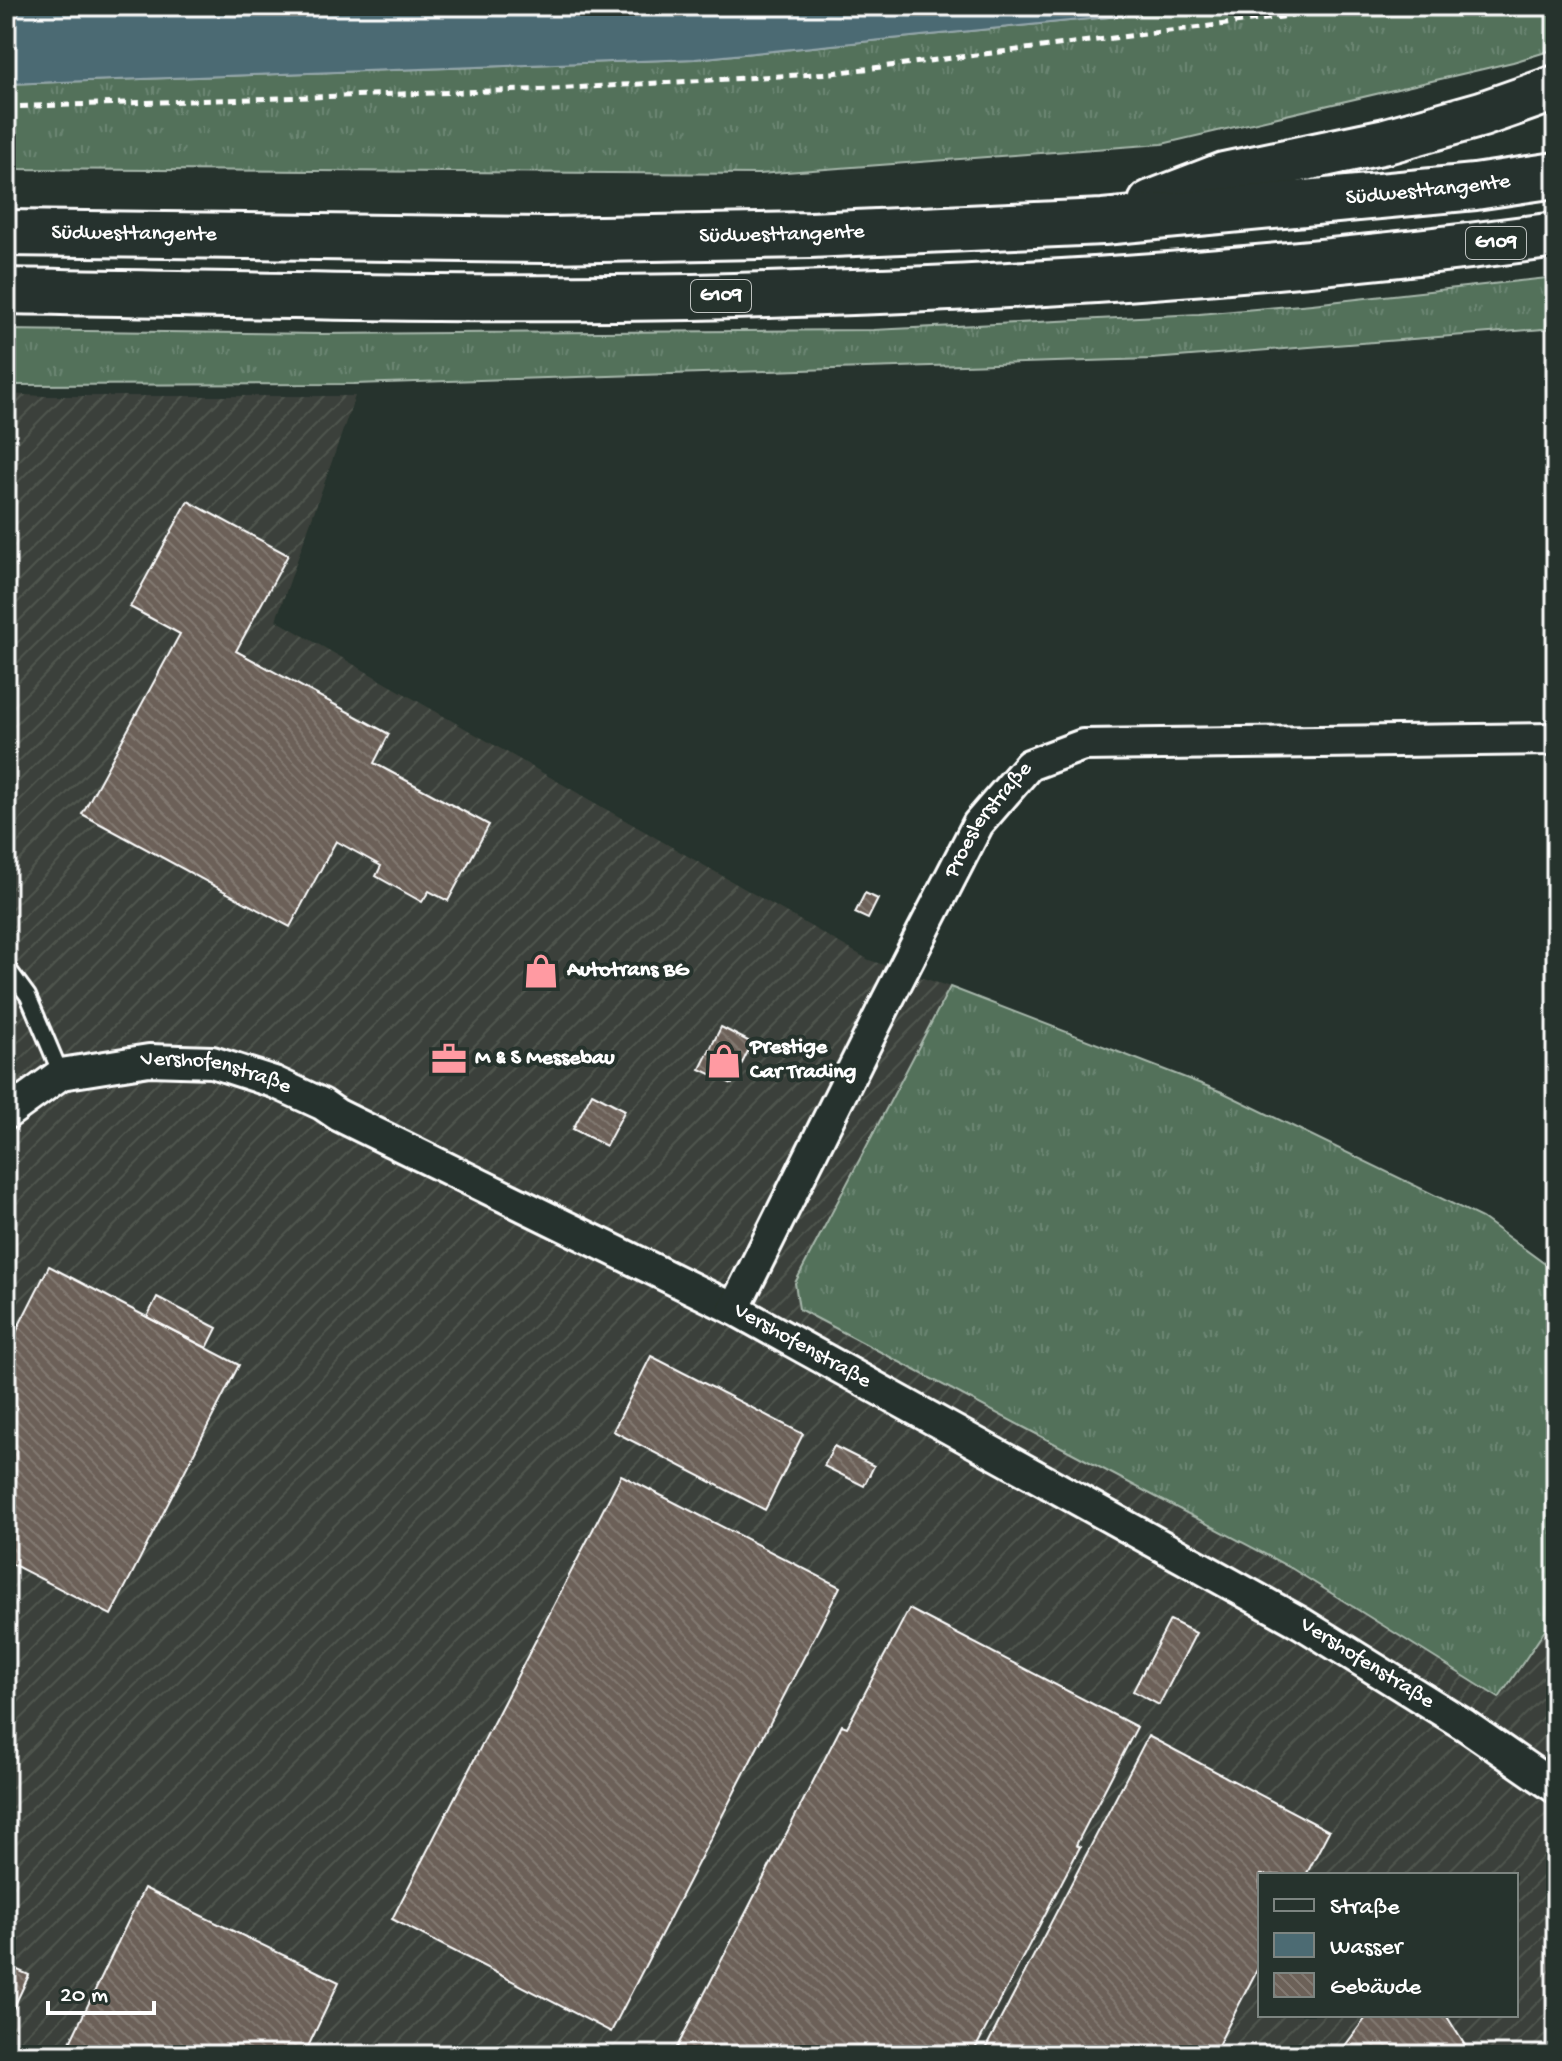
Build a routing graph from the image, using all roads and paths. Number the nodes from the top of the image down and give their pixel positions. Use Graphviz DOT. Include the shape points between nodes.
graph roads {
  1 [pos="1333,6"];
  2 [pos="1556,88"];
  3 [pos="6,107"];
  4 [pos="1556,175"];
  5 [pos="1103,222"];
  6 [pos="6,233"];
  7 [pos="1556,235"];
  8 [pos="1435,252"];
  9 [pos="1556,259"];
  10 [pos="6,291"];
  11 [pos="1556,739"];
  12 [pos="6,966"];
  13 [pos="61,1074"];
  14 [pos="6,1114"];
  15 [pos="734,1309"];
  16 [pos="1556,1788"];
  1 -- 3 [label="path" via="1282,17 832,73 554,89"];
  2 -- 5 [label="highway" via="1386,141 1224,175"];
  4 -- 5 [label="highway, Südwesttangente"];
  5 -- 6 [label="highway, Südwesttangente" via="547,240"];
  7 -- 8 [label="highway, G109"];
  8 -- 9 [label="highway"];
  8 -- 10 [label="highway, G109" via="1179,276 821,293 522,298"];
  11 -- 15 [label="street, Proeslerstraße" via="1083,745 1029,765 978,824"];
  12 -- 13 [label="lane" via="28,996"];
  13 -- 14 [label="street, Vershofenstraße"];
  13 -- 15 [label="street, Vershofenstraße" via="149,1060 212,1062 274,1082"];
  15 -- 16 [label="street, Vershofenstraße" via="1301,1623"];
}
